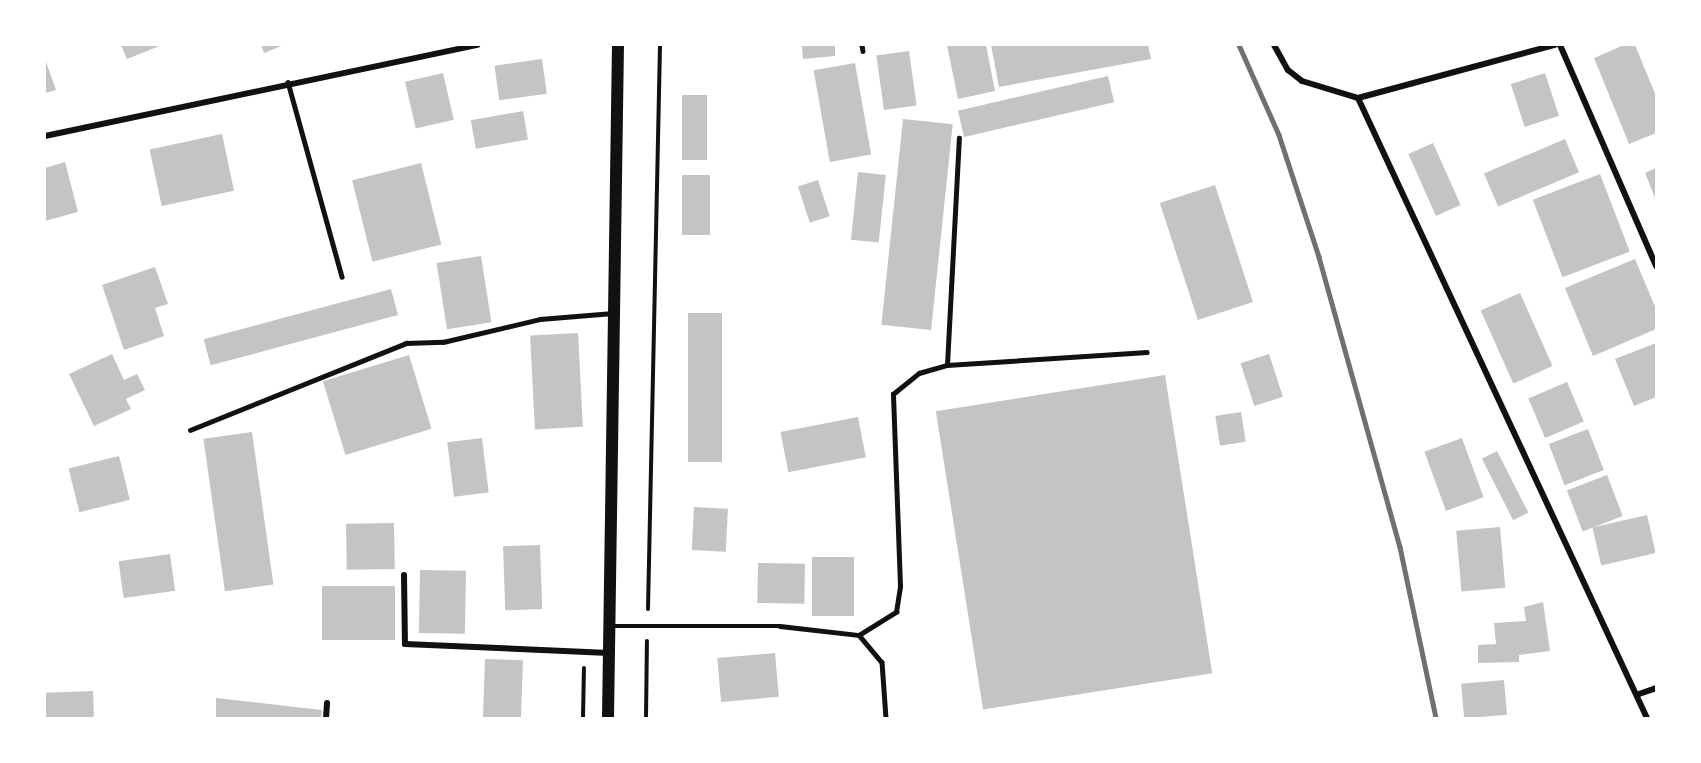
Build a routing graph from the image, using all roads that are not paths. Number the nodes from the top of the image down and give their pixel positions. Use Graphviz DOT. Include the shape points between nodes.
graph roads {
  1 [pos="478,45"];
  2 [pos="618,45"];
  3 [pos="1274,45"];
  4 [pos="1555,45"];
  5 [pos="1560,45"];
  6 [pos="288,82"];
  7 [pos="1358,98"];
  8 [pos="45,136"];
  9 [pos="959,138"];
  10 [pos="1656,266"];
  11 [pos="342,277"];
  12 [pos="613,313"];
  13 [pos="1147,352"];
  14 [pos="947,365"];
  15 [pos="190,430"];
  16 [pos="404,574"];
  17 [pos="610,626"];
  18 [pos="859,635"];
  19 [pos="609,653"];
  20 [pos="1656,688"];
  21 [pos="1639,694"];
  22 [pos="327,703"];
  23 [pos="326,718"];
  24 [pos="608,718"];
  25 [pos="886,718"];
  26 [pos="1647,718"];
  1 -- 6 [label="street"];
  2 -- 12 [label="main road"];
  3 -- 7 [label="street" via="1288,70 1302,81"];
  4 -- 7 [label="street"];
  5 -- 10 [label="street" via="1606,162"];
  6 -- 8 [label="street"];
  6 -- 11 [label="lane"];
  7 -- 21 [label="street"];
  9 -- 14 [label="lane"];
  12 -- 15 [label="lane" via="540,320 443,342 406,343"];
  12 -- 17 [label="main road"];
  13 -- 14 [label="lane"];
  14 -- 18 [label="lane" via="919,373 893,394 900,586 896,612"];
  16 -- 19 [label="street" via="405,644"];
  17 -- 18 [label="lane" via="780,626"];
  17 -- 19 [label="main road"];
  18 -- 25 [label="lane" via="882,662"];
  19 -- 24 [label="main road"];
  20 -- 21 [label="street"];
  21 -- 26 [label="street"];
  22 -- 23 [label="street"];
}
